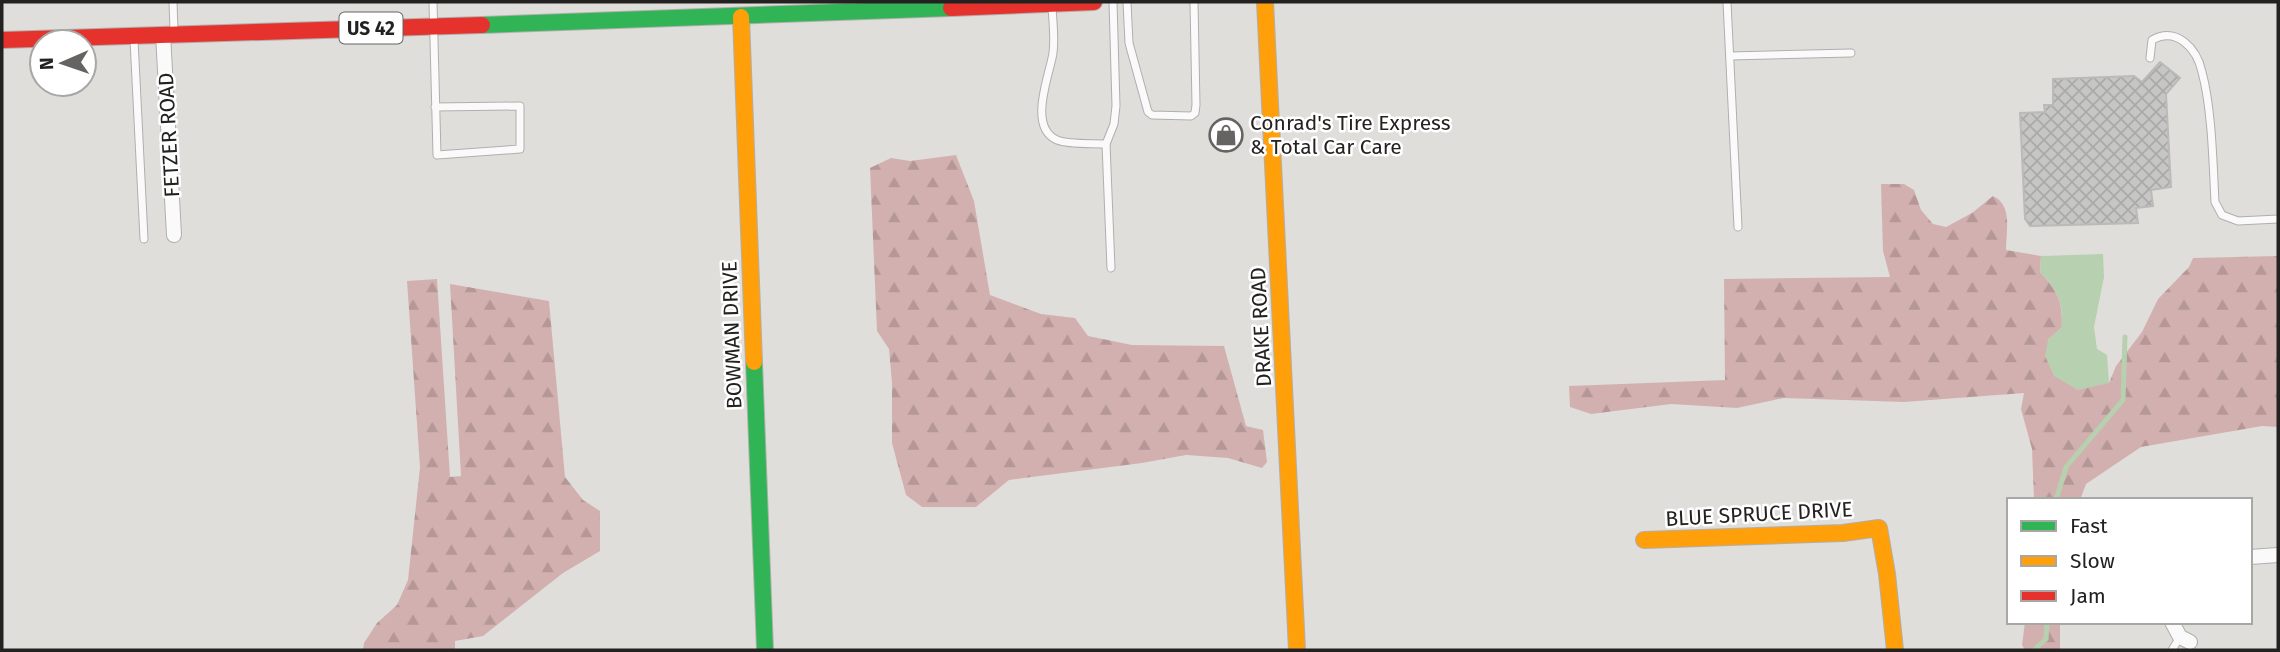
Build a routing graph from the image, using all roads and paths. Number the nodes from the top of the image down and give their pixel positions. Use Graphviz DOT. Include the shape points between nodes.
graph roads {
  1 [pos="173,2"];
  2 [pos="433,2"];
  3 [pos="1091,2"];
  4 [pos="1113,2"];
  5 [pos="1127,2"];
  6 [pos="1194,2"];
  7 [pos="1265,2"];
  8 [pos="1727,2"];
  9 [pos="1052,4"];
  10 [pos="741,17"];
  11 [pos="433,26"];
  12 [pos="169,34"];
  13 [pos="134,36"];
  14 [pos="2,40"];
  15 [pos="1851,53"];
  16 [pos="1730,57"];
  17 [pos="2150,58"];
  18 [pos="435,107"];
  19 [pos="1106,144"];
  20 [pos="2278,219"];
  21 [pos="1738,227"];
  22 [pos="174,235"];
  23 [pos="144,239"];
  24 [pos="1111,268"];
  25 [pos="1644,540"];
  26 [pos="2278,555"];
  27 [pos="2252,557"];
  28 [pos="2173,624"];
  29 [pos="2185,640"];
  30 [pos="765,650"];
  31 [pos="1297,650"];
  32 [pos="1895,650"];
  33 [pos="2172,650"];
  1 -- 12 [label="lane"];
  2 -- 11 [label="lane"];
  3 -- 9 [label="street, US 42"];
  4 -- 19 [label="lane" via="1116,106"];
  5 -- 6 [label="lane" via="1129,43 1148,113 1191,116 1196,105"];
  7 -- 31 [label="street, DRAKE ROAD"];
  8 -- 16 [label="lane"];
  9 -- 10 [label="street, US 42"];
  9 -- 19 [label="lane" via="1054,51 1041,110 1046,130 1059,141"];
  10 -- 11 [label="street, US 42"];
  10 -- 30 [label="street, BOWMAN DRIVE"];
  11 -- 12 [label="street, US 42"];
  11 -- 18 [label="lane"];
  12 -- 13 [label="street, US 42"];
  12 -- 22 [label="street, FETZER ROAD"];
  13 -- 14 [label="street, US 42"];
  13 -- 23 [label="lane"];
  15 -- 16 [label="lane"];
  16 -- 21 [label="lane"];
  17 -- 20 [label="lane" via="2152,40 2161,35 2172,37 2188,43 2202,70 2215,202 2222,215 2238,221"];
  18 -- 18 [label="lane" via="436,155 520,149 520,106"];
  19 -- 24 [label="lane"];
  25 -- 32 [label="street, BLUE SPRUCE DRIVE" via="1879,528"];
  26 -- 27 [label="street"];
  28 -- 29 [label="street"];
  29 -- 33 [label="lane"];
}
